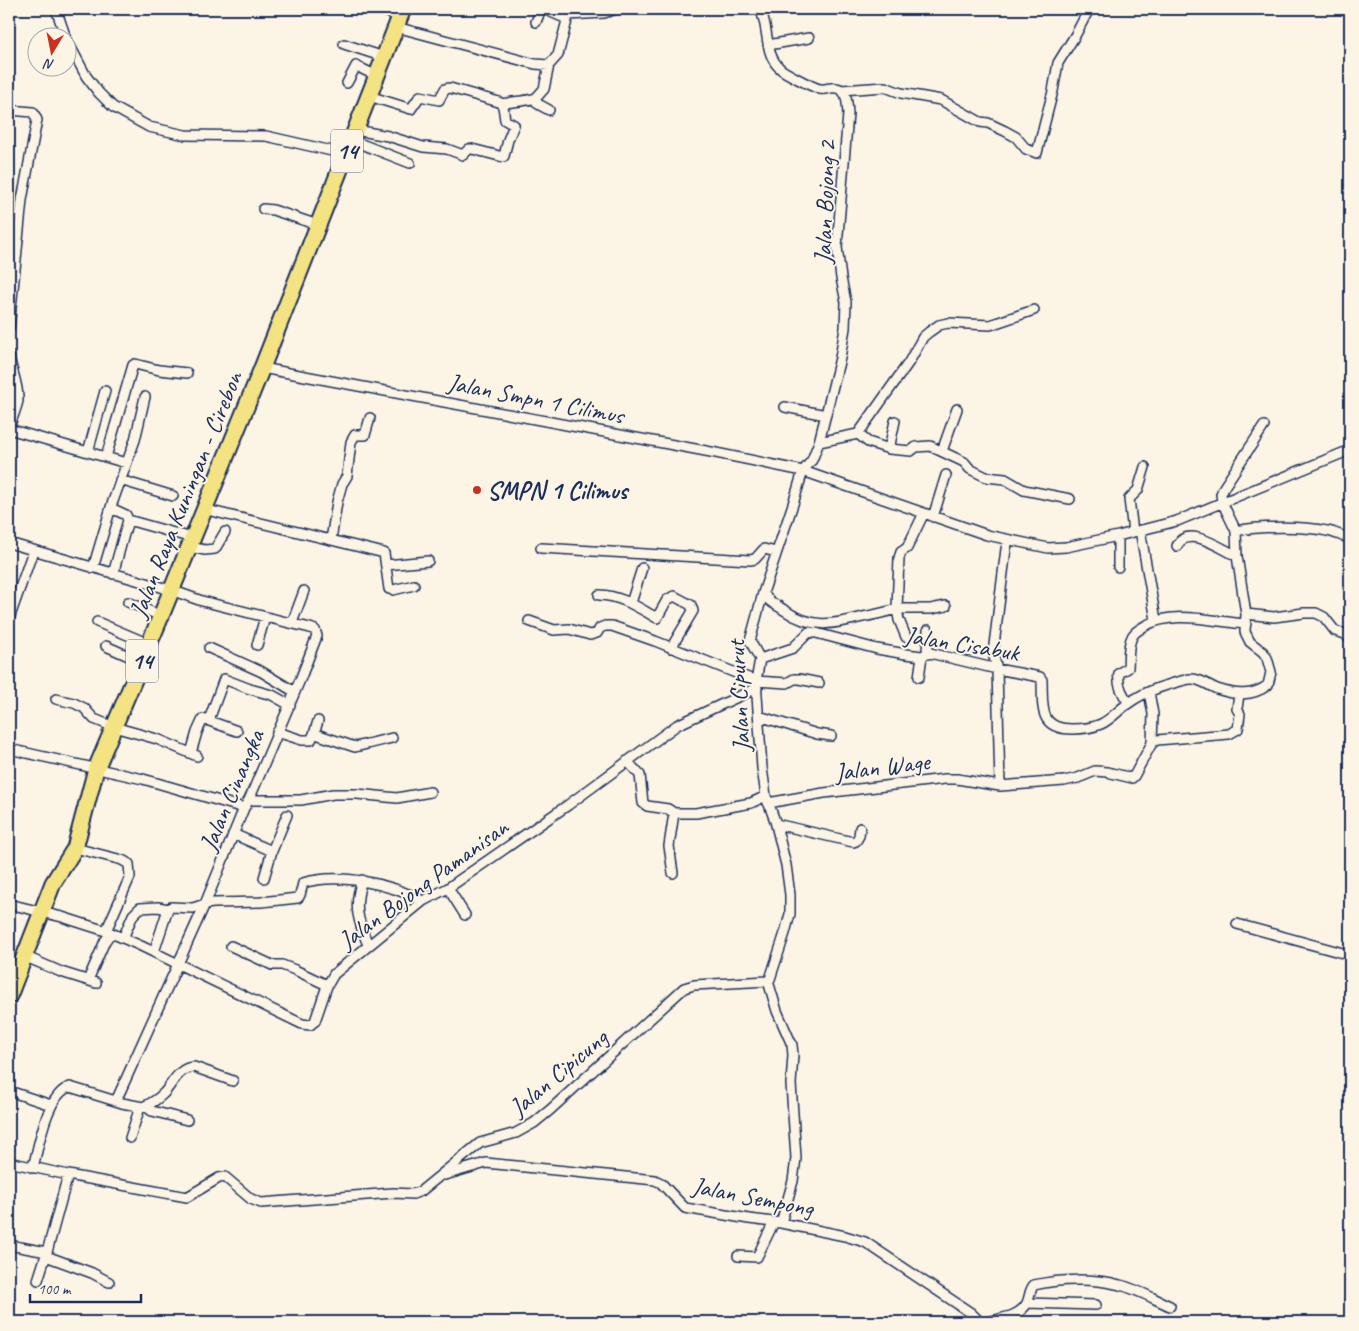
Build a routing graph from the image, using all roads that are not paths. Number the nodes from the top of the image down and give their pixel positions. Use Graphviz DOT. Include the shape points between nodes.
graph roads {
  1 [pos="56,9"];
  2 [pos="380,9"];
  3 [pos="542,9"];
  4 [pos="616,9"];
  5 [pos="760,9"];
  6 [pos="1089,9"];
  7 [pos="568,14"];
  8 [pos="400,18"];
  9 [pos="536,22"];
  10 [pos="63,28"];
  11 [pos="809,38"];
  12 [pos="344,44"];
  13 [pos="768,45"];
  14 [pos="384,56"];
  15 [pos="78,61"];
  16 [pos="549,65"];
  17 [pos="377,76"];
  18 [pos="346,83"];
  19 [pos="841,90"];
  20 [pos="369,96"];
  21 [pos="536,98"];
  22 [pos="502,104"];
  23 [pos="9,110"];
  24 [pos="549,110"];
  25 [pos="354,135"];
  26 [pos="345,154"];
  27 [pos="410,163"];
  28 [pos="263,209"];
  29 [pos="318,225"];
  30 [pos="12,284"];
  31 [pos="1034,310"];
  32 [pos="9,329"];
  33 [pos="9,354"];
  34 [pos="262,368"];
  35 [pos="187,373"];
  36 [pos="105,391"];
  37 [pos="145,397"];
  38 [pos="785,407"];
  39 [pos="957,409"];
  40 [pos="826,415"];
  41 [pos="370,418"];
  42 [pos="895,421"];
  43 [pos="1264,426"];
  44 [pos="9,428"];
  45 [pos="858,434"];
  46 [pos="819,442"];
  47 [pos="889,449"];
  48 [pos="1350,450"];
  49 [pos="942,451"];
  50 [pos="88,452"];
  51 [pos="106,457"];
  52 [pos="126,463"];
  53 [pos="1145,467"];
  54 [pos="803,471"];
  55 [pos="946,475"];
  56 [pos="120,480"];
  57 [pos="173,496"];
  58 [pos="1070,499"];
  59 [pos="1222,502"];
  60 [pos="111,508"];
  61 [pos="204,509"];
  62 [pos="929,515"];
  63 [pos="128,520"];
  64 [pos="1136,531"];
  65 [pos="225,532"];
  66 [pos="1236,532"];
  67 [pos="1118,536"];
  68 [pos="1350,538"];
  69 [pos="331,540"];
  70 [pos="1008,540"];
  71 [pos="191,542"];
  72 [pos="9,544"];
  73 [pos="1177,546"];
  74 [pos="541,548"];
  75 [pos="33,550"];
  76 [pos="776,552"];
  77 [pos="1237,556"];
  78 [pos="428,560"];
  79 [pos="386,566"];
  80 [pos="1118,567"];
  81 [pos="92,568"];
  82 [pos="642,568"];
  83 [pos="114,574"];
  84 [pos="414,585"];
  85 [pos="171,590"];
  86 [pos="304,591"];
  87 [pos="764,593"];
  88 [pos="599,595"];
  89 [pos="128,602"];
  90 [pos="632,603"];
  91 [pos="946,606"];
  92 [pos="897,609"];
  93 [pos="1246,614"];
  94 [pos="161,616"];
  95 [pos="265,617"];
  96 [pos="9,619"];
  97 [pos="1156,620"];
  98 [pos="529,621"];
  99 [pos="97,622"];
  100 [pos="292,623"];
  101 [pos="1246,624"];
  102 [pos="928,630"];
  103 [pos="906,637"];
  104 [pos="1350,639"];
  105 [pos="149,644"];
  106 [pos="257,645"];
  107 [pos="106,646"];
  108 [pos="209,648"];
  109 [pos="672,648"];
  110 [pos="925,654"];
  111 [pos="760,659"];
  112 [pos="142,662"];
  113 [pos="997,669"];
  114 [pos="919,677"];
  115 [pos="819,683"];
  116 [pos="757,684"];
  117 [pos="295,692"];
  118 [pos="1149,692"];
  119 [pos="1239,694"];
  120 [pos="56,699"];
  121 [pos="1129,703"];
  122 [pos="290,705"];
  123 [pos="759,716"];
  124 [pos="203,719"];
  125 [pos="318,721"];
  126 [pos="114,727"];
  127 [pos="237,731"];
  128 [pos="277,732"];
  129 [pos="314,734"];
  130 [pos="831,736"];
  131 [pos="392,738"];
  132 [pos="1152,743"];
  133 [pos="9,748"];
  134 [pos="627,762"];
  135 [pos="96,769"];
  136 [pos="1000,786"];
  137 [pos="430,792"];
  138 [pos="767,799"];
  139 [pos="249,800"];
  140 [pos="244,808"];
  141 [pos="674,814"];
  142 [pos="287,815"];
  143 [pos="776,824"];
  144 [pos="860,828"];
  145 [pos="234,834"];
  146 [pos="75,848"];
  147 [pos="272,851"];
  148 [pos="673,874"];
  149 [pos="264,878"];
  150 [pos="362,880"];
  151 [pos="448,888"];
  152 [pos="423,901"];
  153 [pos="9,904"];
  154 [pos="205,904"];
  155 [pos="168,909"];
  156 [pos="41,911"];
  157 [pos="466,915"];
  158 [pos="1237,924"];
  159 [pos="108,932"];
  160 [pos="123,938"];
  161 [pos="368,945"];
  162 [pos="231,946"];
  163 [pos="154,952"];
  164 [pos="1350,955"];
  165 [pos="24,956"];
  166 [pos="177,964"];
  167 [pos="768,981"];
  168 [pos="327,985"];
  169 [pos="9,996"];
  170 [pos="233,1081"];
  171 [pos="9,1091"];
  172 [pos="116,1101"];
  173 [pos="51,1105"];
  174 [pos="142,1106"];
  175 [pos="188,1120"];
  176 [pos="130,1138"];
  177 [pos="9,1162"];
  178 [pos="33,1168"];
  179 [pos="448,1174"];
  180 [pos="68,1175"];
  181 [pos="778,1222"];
  182 [pos="9,1245"];
  183 [pos="46,1254"];
  184 [pos="738,1256"];
  185 [pos="38,1280"];
  186 [pos="109,1282"];
  187 [pos="1027,1303"];
  188 [pos="1096,1305"];
  189 [pos="1170,1306"];
  190 [pos="980,1322"];
  191 [pos="988,1322"];
  1 -- 10 [label="street"];
  2 -- 8 [label="street"];
  3 -- 7 [label="street"];
  3 -- 9 [label="street"];
  4 -- 7 [label="street" via="604,13"];
  5 -- 13 [label="street"];
  6 -- 19 [label="street" via="1058,63 1037,153 1026,149 1006,131 980,122 941,100 885,87"];
  7 -- 16 [label="street" via="558,56"];
  8 -- 14 [label="highway, Jalan Raya Kuningan - Cirebon / 14"];
  8 -- 16 [label="street" via="526,62"];
  11 -- 13 [label="street"];
  12 -- 14 [label="street"];
  13 -- 19 [label="street" via="774,62 784,71 819,89"];
  14 -- 17 [label="highway, Jalan Raya Kuningan - Cirebon / 14"];
  15 -- 26 [label="street" via="86,76 113,107 149,128 185,135 266,136"];
  16 -- 21 [label="street" via="544,89"];
  17 -- 18 [label="street" via="356,66"];
  17 -- 20 [label="highway, Jalan Raya Kuningan - Cirebon / 14"];
  19 -- 40 [label="street, Jalan Bojong 2" via="847,101 848,114 838,243 846,302 845,328"];
  20 -- 22 [label="street" via="411,109 420,96 438,100 445,89 450,88"];
  20 -- 25 [label="highway, Jalan Raya Kuningan - Cirebon / 14"];
  21 -- 22 [label="street"];
  21 -- 24 [label="street" via="538,104"];
  22 -- 25 [label="street" via="505,120 514,125 503,157 472,149 463,155 388,136"];
  23 -- 30 [label="street" via="33,112 37,120 22,200"];
  25 -- 26 [label="highway, Jalan Raya Kuningan - Cirebon / 14"];
  25 -- 27 [label="street"];
  26 -- 29 [label="highway, Jalan Raya Kuningan - Cirebon / 14"];
  28 -- 29 [label="street"];
  29 -- 34 [label="highway, Jalan Raya Kuningan - Cirebon / 14"];
  30 -- 32 [label="street"];
  31 -- 45 [label="street" via="990,325 948,323 929,332"];
  33 -- 44 [label="street" via="18,401"];
  34 -- 54 [label="street, Jalan Smpn 1 Cilimus"];
  34 -- 61 [label="highway, Jalan Raya Kuningan - Cirebon / 14"];
  35 -- 51 [label="street" via="134,365"];
  36 -- 50 [label="street"];
  37 -- 52 [label="street"];
  38 -- 40 [label="street"];
  39 -- 49 [label="street"];
  40 -- 46 [label="street, Jalan Bojong 2"];
  41 -- 69 [label="street" via="365,435 355,435 351,442"];
  42 -- 47 [label="street"];
  43 -- 59 [label="street" via="1224,487"];
  44 -- 50 [label="street"];
  45 -- 46 [label="street"];
  45 -- 47 [label="street" via="868,442"];
  46 -- 54 [label="street, Jalan Bojong 2" via="812,460"];
  47 -- 49 [label="street" via="911,450 926,446"];
  48 -- 59 [label="street, Jalan Smpn 1 Cilimus"];
  49 -- 58 [label="street" via="986,477 1005,479 1024,490"];
  50 -- 51 [label="street"];
  51 -- 52 [label="street"];
  52 -- 56 [label="street"];
  53 -- 64 [label="street" via="1138,490 1128,499"];
  54 -- 62 [label="street, Jalan Smpn 1 Cilimus"];
  54 -- 76 [label="street, Jalan Cipurut"];
  55 -- 62 [label="street"];
  56 -- 57 [label="street"];
  56 -- 60 [label="street"];
  59 -- 64 [label="street, Jalan Smpn 1 Cilimus" via="1177,521"];
  59 -- 66 [label="street"];
  60 -- 63 [label="street" via="126,515"];
  60 -- 81 [label="street"];
  61 -- 69 [label="street"];
  61 -- 71 [label="highway, Jalan Raya Kuningan - Cirebon / 14"];
  62 -- 70 [label="street, Jalan Smpn 1 Cilimus"];
  62 -- 92 [label="street" via="908,548 901,552"];
  63 -- 71 [label="street"];
  63 -- 83 [label="street"];
  64 -- 67 [label="street, Jalan Smpn 1 Cilimus"];
  64 -- 97 [label="street"];
  65 -- 71 [label="street" via="213,550 205,550"];
  66 -- 68 [label="street" via="1312,528"];
  66 -- 77 [label="street, Jalan Cisabuk"];
  67 -- 70 [label="street, Jalan Smpn 1 Cilimus" via="1052,548"];
  67 -- 80 [label="street"];
  69 -- 79 [label="street" via="382,552"];
  70 -- 113 [label="street" via="993,653"];
  71 -- 85 [label="highway, Jalan Raya Kuningan - Cirebon / 14"];
  72 -- 75 [label="street, Jalan Cinangka"];
  73 -- 77 [label="street" via="1186,537 1198,538"];
  74 -- 76 [label="street" via="750,560 764,550"];
  75 -- 81 [label="street, Jalan Cinangka"];
  75 -- 96 [label="street"];
  76 -- 87 [label="street, Jalan Cipurut"];
  77 -- 93 [label="street, Jalan Cisabuk"];
  78 -- 79 [label="street"];
  79 -- 84 [label="street" via="388,588 393,590"];
  81 -- 83 [label="street, Jalan Cinangka"];
  82 -- 90 [label="street"];
  83 -- 85 [label="street, Jalan Cinangka"];
  85 -- 94 [label="highway, Jalan Raya Kuningan - Cirebon / 14"];
  85 -- 95 [label="street, Jalan Cinangka"];
  86 -- 100 [label="street"];
  87 -- 92 [label="street" via="770,602 793,617 832,625"];
  87 -- 111 [label="street, Jalan Cipurut" via="750,641"];
  88 -- 90 [label="street" via="614,596"];
  89 -- 94 [label="street"];
  90 -- 109 [label="street" via="657,618 674,596 691,605 693,610"];
  91 -- 92 [label="street"];
  92 -- 103 [label="street"];
  93 -- 101 [label="street, Jalan Cisabuk"];
  93 -- 104 [label="street" via="1274,617 1316,613 1324,617 1335,631"];
  94 -- 105 [label="highway, Jalan Raya Kuningan - Cirebon / 14"];
  95 -- 100 [label="street, Jalan Cinangka"];
  95 -- 106 [label="street"];
  97 -- 101 [label="street" via="1197,618"];
  97 -- 121 [label="street" via="1132,635 1128,668 1119,673 1120,687"];
  98 -- 109 [label="street" via="554,630 568,629 590,634 612,626"];
  99 -- 105 [label="street"];
  100 -- 117 [label="street, Jalan Cinangka" via="315,630 317,636"];
  101 -- 119 [label="street, Jalan Cisabuk" via="1247,638 1265,654 1271,672 1266,687 1252,694"];
  102 -- 110 [label="street"];
  105 -- 112 [label="highway, Jalan Raya Kuningan - Cirebon / 14"];
  107 -- 112 [label="street"];
  108 -- 117 [label="street" via="248,665"];
  109 -- 116 [label="street"];
  110 -- 111 [label="street, Jalan Cisabuk" via="878,649 809,632 794,648"];
  110 -- 113 [label="street, Jalan Cisabuk"];
  110 -- 114 [label="street"];
  111 -- 116 [label="street, Jalan Cipurut"];
  112 -- 126 [label="highway, Jalan Raya Kuningan - Cirebon / 14"];
  113 -- 121 [label="street, Jalan Cisabuk" via="1041,678 1043,708 1049,723 1055,728 1091,728 1111,718"];
  113 -- 136 [label="street"];
  115 -- 116 [label="street" via="799,679 787,683"];
  116 -- 123 [label="street, Jalan Cipurut"];
  116 -- 134 [label="street, Jalan Bojong Pamanisan" via="677,725"];
  117 -- 122 [label="street, Jalan Cinangka"];
  118 -- 119 [label="street, Jalan Cisabuk" via="1188,679"];
  118 -- 121 [label="street, Jalan Cisabuk"];
  118 -- 132 [label="street" via="1153,714"];
  119 -- 132 [label="street" via="1238,730 1164,738"];
  120 -- 126 [label="street" via="74,703 94,718"];
  122 -- 124 [label="street" via="272,695 224,679 210,717"];
  122 -- 128 [label="street, Jalan Cinangka"];
  123 -- 130 [label="street"];
  123 -- 138 [label="street, Jalan Cipurut"];
  124 -- 126 [label="street" via="197,732 194,755 157,739"];
  124 -- 127 [label="street"];
  125 -- 129 [label="street"];
  126 -- 135 [label="highway, Jalan Raya Kuningan - Cirebon / 14"];
  128 -- 129 [label="street" via="305,741 311,740"];
  128 -- 139 [label="street, Jalan Cinangka"];
  129 -- 131 [label="street" via="356,747"];
  132 -- 136 [label="street, Jalan Wage" via="1132,778 1103,771 1064,781"];
  133 -- 135 [label="street"];
  134 -- 141 [label="street" via="640,775 643,803 668,809"];
  134 -- 151 [label="street, Jalan Bojong Pamanisan"];
  135 -- 140 [label="street"];
  135 -- 146 [label="highway, Jalan Raya Kuningan - Cirebon / 14"];
  136 -- 138 [label="street, Jalan Wage" via="945,779"];
  137 -- 139 [label="street" via="397,798 333,794 301,800"];
  138 -- 141 [label="street, Jalan Wage" via="696,813"];
  138 -- 143 [label="street, Jalan Cipurut"];
  139 -- 140 [label="street, Jalan Cinangka"];
  140 -- 145 [label="street, Jalan Cinangka"];
  141 -- 148 [label="street" via="669,846"];
  142 -- 147 [label="street"];
  143 -- 144 [label="street" via="853,842 859,836"];
  143 -- 167 [label="street, Jalan Cipurut" via="786,865 790,914"];
  145 -- 147 [label="street"];
  145 -- 154 [label="street, Jalan Cinangka"];
  146 -- 156 [label="highway, Jalan Raya Kuningan - Cirebon / 14" via="53,883"];
  146 -- 159 [label="street" via="129,864 130,877"];
  147 -- 149 [label="street"];
  150 -- 152 [label="street"];
  150 -- 154 [label="street" via="306,882 298,898"];
  150 -- 161 [label="street" via="357,918"];
  151 -- 152 [label="street, Jalan Bojong Pamanisan"];
  151 -- 157 [label="street"];
  152 -- 161 [label="street, Jalan Bojong Pamanisan"];
  153 -- 156 [label="street, Jalan Bojong Pamanisan"];
  154 -- 155 [label="street"];
  154 -- 166 [label="street, Jalan Cinangka"];
  155 -- 160 [label="street" via="140,908 133,915"];
  155 -- 163 [label="street"];
  156 -- 159 [label="street, Jalan Bojong Pamanisan"];
  156 -- 165 [label="highway, Jalan Raya Kuningan - Cirebon / 14"];
  158 -- 164 [label="street"];
  159 -- 160 [label="street, Jalan Bojong Pamanisan"];
  159 -- 165 [label="street" via="92,982"];
  160 -- 163 [label="street, Jalan Bojong Pamanisan"];
  161 -- 168 [label="street, Jalan Bojong Pamanisan" via="338,970"];
  162 -- 168 [label="street"];
  163 -- 166 [label="street, Jalan Bojong Pamanisan"];
  165 -- 169 [label="highway, Jalan Raya Kuningan - Cirebon / 14"];
  166 -- 168 [label="street, Jalan Bojong Pamanisan" via="307,1025 315,1021"];
  166 -- 172 [label="street, Jalan Cinangka"];
  167 -- 179 [label="street, Jalan Cipicung" via="684,988 534,1123 516,1133 480,1143"];
  167 -- 181 [label="street" via="793,1050 791,1084 796,1158 793,1181"];
  170 -- 174 [label="street" via="189,1067 183,1069 161,1096"];
  171 -- 173 [label="street"];
  172 -- 173 [label="street" via="70,1088 65,1089"];
  172 -- 174 [label="street"];
  173 -- 178 [label="street"];
  174 -- 175 [label="street"];
  174 -- 176 [label="street"];
  177 -- 178 [label="street"];
  178 -- 180 [label="street"];
  179 -- 180 [label="street, Jalan Cipicung" via="413,1194 280,1203 258,1202 223,1176 187,1197"];
  179 -- 181 [label="street, Jalan Sempong" via="486,1163 643,1178 661,1183 685,1208"];
  180 -- 183 [label="street"];
  181 -- 184 [label="street" via="757,1257"];
  181 -- 190 [label="street, Jalan Sempong" via="865,1242"];
  182 -- 183 [label="street"];
  183 -- 185 [label="street"];
  183 -- 186 [label="street"];
  187 -- 188 [label="street"];
  187 -- 189 [label="street" via="1034,1285 1095,1281 1122,1285"];
  187 -- 191 [label="street" via="1016,1314"];
}
